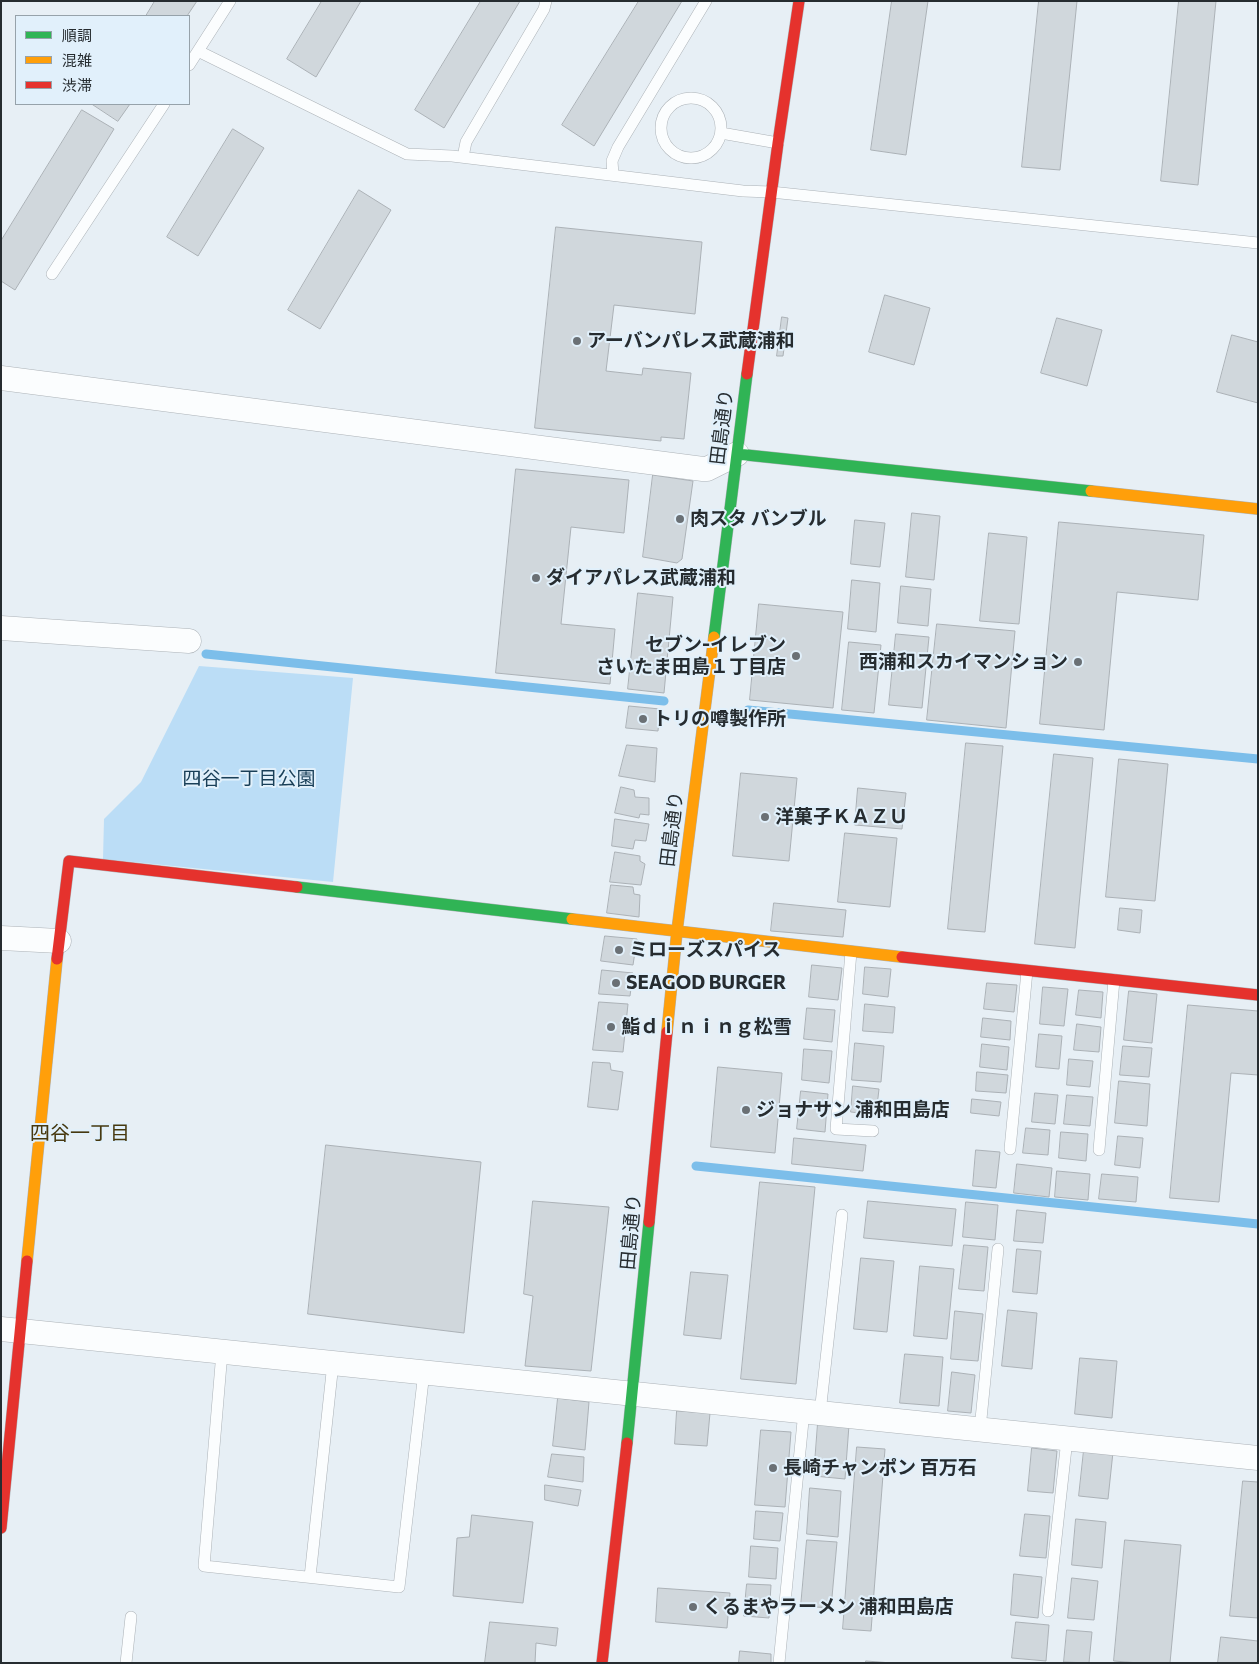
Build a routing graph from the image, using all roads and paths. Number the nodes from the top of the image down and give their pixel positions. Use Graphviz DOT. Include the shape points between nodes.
graph roads {
  1 [pos="230,1"];
  2 [pos="546,1"];
  3 [pos="706,1"];
  4 [pos="799,1"];
  5 [pos="198,51"];
  6 [pos="190,63"];
  7 [pos="163,105"];
  8 [pos="721,133"];
  9 [pos="778,143"];
  10 [pos="463,158"];
  11 [pos="613,175"];
  12 [pos="771,192"];
  13 [pos="1258,243"];
  14 [pos="52,274"];
  15 [pos="1,378"];
  16 [pos="737,454"];
  17 [pos="1258,509"];
  18 [pos="1,628"];
  19 [pos="189,641"];
  20 [pos="677,931"];
  21 [pos="1,938"];
  22 [pos="59,941"];
  23 [pos="851,952"];
  24 [pos="1028,971"];
  25 [pos="1114,980"];
  26 [pos="1258,995"];
  27 [pos="873,1131"];
  28 [pos="1010,1149"];
  29 [pos="1099,1150"];
  30 [pos="842,1215"];
  31 [pos="998,1249"];
  32 [pos="11,1330"];
  33 [pos="222,1352"];
  34 [pos="333,1363"];
  35 [pos="424,1372"];
  36 [pos="633,1394"];
  37 [pos="812,1412"];
  38 [pos="980,1429"];
  39 [pos="1067,1438"];
  40 [pos="1258,1458"];
  41 [pos="1,1528"];
  42 [pos="310,1577"];
  43 [pos="1048,1611"];
  44 [pos="131,1617"];
  45 [pos="126,1663"];
  46 [pos="602,1663"];
  47 [pos="779,1663"];
  1 -- 5 [label="lane"];
  2 -- 10 [label="lane" via="466,142"];
  3 -- 11 [label="lane" via="618,147 612,161"];
  4 -- 9 [label="street, 田島通り"];
  5 -- 6 [label="lane"];
  5 -- 10 [label="lane" via="406,154"];
  7 -- 14 [label="lane"];
  8 -- 8 [label="lane" via="714,147 693,158 671,150 662,128 670,107 690,98 711,106 719,118"];
  8 -- 9 [label="lane"];
  9 -- 12 [label="street, 田島通り"];
  10 -- 11 [label="lane"];
  11 -- 12 [label="lane"];
  12 -- 13 [label="lane"];
  12 -- 16 [label="street, 田島通り"];
  15 -- 16 [label="street" via="703,469"];
  16 -- 17 [label="street"];
  16 -- 20 [label="street, 田島通り"];
  18 -- 19 [label="street"];
  20 -- 22 [label="street" via="69,860"];
  20 -- 23 [label="street"];
  20 -- 36 [label="street, 田島通り"];
  21 -- 22 [label="street"];
  22 -- 32 [label="street"];
  23 -- 24 [label="street"];
  23 -- 27 [label="lane" via="836,1129"];
  24 -- 25 [label="street"];
  24 -- 28 [label="lane"];
  25 -- 26 [label="street"];
  25 -- 29 [label="lane"];
  30 -- 37 [label="lane"];
  31 -- 38 [label="lane"];
  32 -- 33 [label="street"];
  32 -- 41 [label="street"];
  33 -- 34 [label="street"];
  33 -- 42 [label="lane" via="204,1566"];
  34 -- 35 [label="street"];
  34 -- 42 [label="lane"];
  35 -- 36 [label="street"];
  35 -- 42 [label="lane" via="399,1588"];
  36 -- 37 [label="street"];
  36 -- 46 [label="street, 田島通り"];
  37 -- 38 [label="street"];
  37 -- 47 [label="lane"];
  38 -- 39 [label="street"];
  39 -- 40 [label="street"];
  39 -- 43 [label="lane"];
  44 -- 45 [label="lane"];
}
